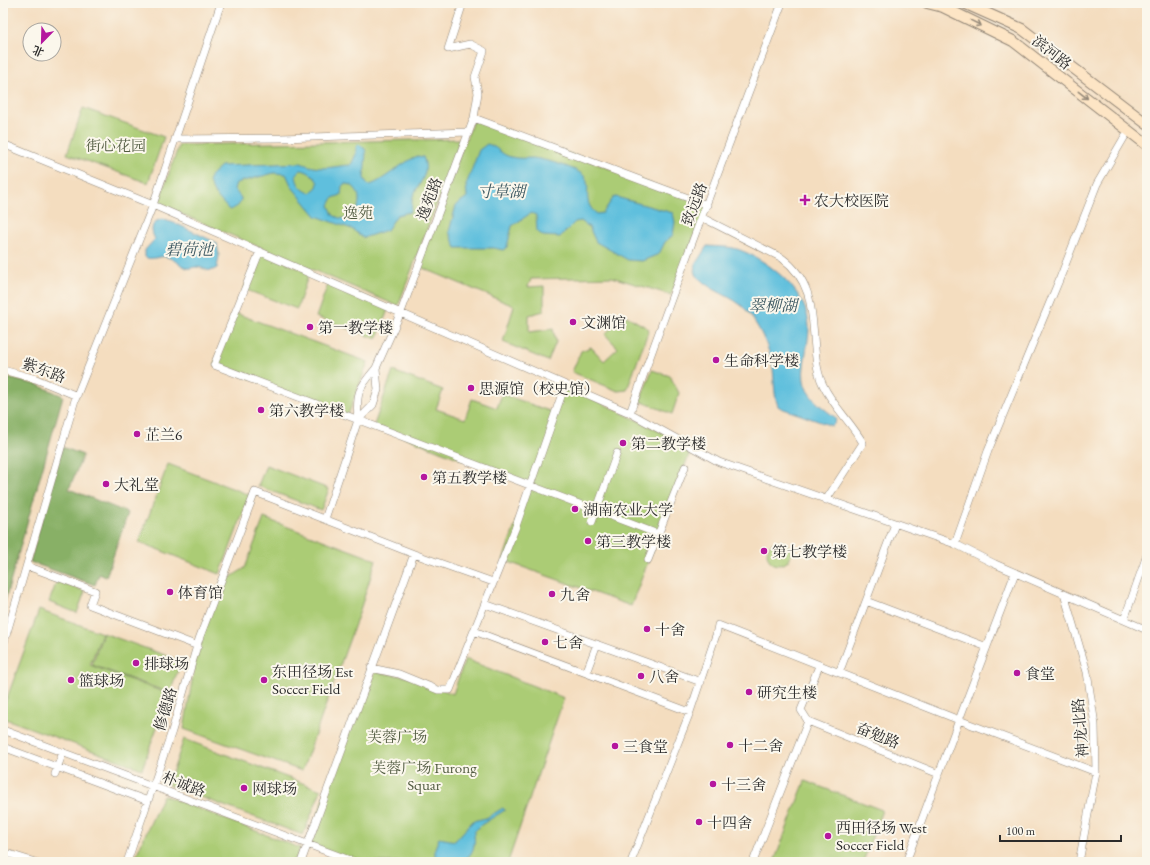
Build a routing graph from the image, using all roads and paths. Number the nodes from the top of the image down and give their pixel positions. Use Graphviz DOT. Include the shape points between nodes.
graph roads {
  1 [pos="221,3"];
  2 [pos="463,3"];
  3 [pos="782,3"];
  4 [pos="927,3"];
  5 [pos="964,3"];
  6 [pos="474,118"];
  7 [pos="1147,124"];
  8 [pos="1128,130"];
  9 [pos="468,132"];
  10 [pos="175,139"];
  11 [pos="3,144"];
  12 [pos="1147,145"];
  13 [pos="153,205"];
  14 [pos="707,205"];
  15 [pos="703,218"];
  16 [pos="260,251"];
  17 [pos="401,312"];
  18 [pos="376,368"];
  19 [pos="3,370"];
  20 [pos="565,385"];
  21 [pos="77,396"];
  22 [pos="630,413"];
  23 [pos="358,420"];
  24 [pos="616,453"];
  25 [pos="685,467"];
  26 [pos="530,486"];
  27 [pos="826,500"];
  28 [pos="595,510"];
  29 [pos="325,519"];
  30 [pos="592,522"];
  31 [pos="895,524"];
  32 [pos="658,534"];
  33 [pos="955,544"];
  34 [pos="414,554"];
  35 [pos="1147,555"];
  36 [pos="648,560"];
  37 [pos="26,566"];
  38 [pos="1015,573"];
  39 [pos="493,582"];
  40 [pos="1064,594"];
  41 [pos="866,601"];
  42 [pos="485,604"];
  43 [pos="1124,620"];
  44 [pos="1147,630"];
  45 [pos="474,631"];
  46 [pos="198,643"];
  47 [pos="597,644"];
  48 [pos="3,646"];
  49 [pos="987,647"];
  50 [pos="819,666"];
  51 [pos="371,668"];
  52 [pos="586,673"];
  53 [pos="839,673"];
  54 [pos="701,682"];
  55 [pos="690,712"];
  56 [pos="959,720"];
  57 [pos="808,721"];
  58 [pos="3,730"];
  59 [pos="3,746"];
  60 [pos="63,752"];
  61 [pos="58,766"];
  62 [pos="1096,772"];
  63 [pos="55,774"];
  64 [pos="939,774"];
  65 [pos="153,786"];
  66 [pos="148,801"];
  67 [pos="307,844"];
  68 [pos="3,852"];
  69 [pos="35,862"];
  70 [pos="127,862"];
  71 [pos="301,862"];
  72 [pos="355,862"];
  73 [pos="631,862"];
  74 [pos="753,862"];
  75 [pos="906,862"];
  76 [pos="1079,862"];
  1 -- 10 [label="street"];
  2 -- 6 [label="street, 逸苑路" via="448,49 470,44 484,51 475,77 478,93"];
  3 -- 14 [label="street, 致远路"];
  4 -- 8 [label="main road, 滨河路, one-way" via="943,7 1013,41"];
  5 -- 7 [label="main road, 滨河路" via="1022,29"];
  6 -- 9 [label="street, 逸苑路"];
  6 -- 14 [label="street"];
  8 -- 12 [label="main road, 滨河路"];
  8 -- 33 [label="street" via="1097,184 988,451"];
  9 -- 10 [label="street"];
  9 -- 17 [label="street, 逸苑路"];
  10 -- 13 [label="street"];
  11 -- 13 [label="street"];
  13 -- 16 [label="street"];
  13 -- 21 [label="street"];
  14 -- 15 [label="street, 致远路"];
  15 -- 22 [label="street, 致远路" via="671,295"];
  15 -- 27 [label="street" via="782,258 792,266 806,287 813,311 815,347 822,384 863,442"];
  16 -- 17 [label="street"];
  16 -- 23 [label="street" via="214,365"];
  17 -- 18 [label="street, 逸苑路"];
  17 -- 20 [label="street"];
  18 -- 23 [label="street" via="362,383 357,398"];
  18 -- 23 [label="street, 逸苑路" via="378,390 373,405"];
  19 -- 21 [label="street, 紫东路" via="36,379"];
  20 -- 22 [label="street"];
  20 -- 26 [label="street"];
  21 -- 37 [label="street"];
  22 -- 27 [label="street" via="719,462"];
  23 -- 26 [label="street"];
  23 -- 29 [label="street, 逸苑路"];
  24 -- 28 [label="street"];
  25 -- 32 [label="street"];
  26 -- 28 [label="street"];
  26 -- 39 [label="street"];
  27 -- 31 [label="street"];
  28 -- 30 [label="street"];
  28 -- 32 [label="street"];
  29 -- 34 [label="street"];
  29 -- 46 [label="street, 修德路" via="255,492"];
  31 -- 33 [label="street"];
  31 -- 41 [label="street"];
  32 -- 36 [label="street"];
  33 -- 38 [label="street"];
  34 -- 39 [label="street"];
  34 -- 51 [label="street"];
  35 -- 43 [label="street"];
  37 -- 46 [label="street" via="95,591 90,605"];
  37 -- 48 [label="street"];
  38 -- 40 [label="street"];
  38 -- 49 [label="street"];
  39 -- 42 [label="street"];
  40 -- 43 [label="street"];
  40 -- 62 [label="street, 神龙北路" via="1087,672 1095,725"];
  41 -- 49 [label="street"];
  41 -- 53 [label="street"];
  42 -- 45 [label="street"];
  42 -- 47 [label="street"];
  43 -- 44 [label="street"];
  45 -- 51 [label="street" via="450,690 438,690 399,674"];
  45 -- 52 [label="street"];
  46 -- 65 [label="street, 修德路"];
  47 -- 52 [label="street"];
  47 -- 54 [label="street"];
  49 -- 56 [label="street"];
  50 -- 53 [label="street"];
  50 -- 54 [label="street" via="718,626"];
  50 -- 57 [label="street" via="801,710"];
  51 -- 67 [label="street"];
  52 -- 55 [label="street"];
  53 -- 56 [label="street"];
  54 -- 55 [label="street"];
  55 -- 73 [label="street"];
  56 -- 62 [label="street"];
  56 -- 64 [label="street"];
  57 -- 64 [label="street, 奋勉路"];
  57 -- 74 [label="street"];
  58 -- 60 [label="street, 朴诚路"];
  59 -- 61 [label="street"];
  60 -- 61 [label="street"];
  60 -- 65 [label="street, 朴诚路"];
  61 -- 63 [label="street"];
  61 -- 66 [label="street"];
  62 -- 76 [label="street, 神龙北路"];
  64 -- 75 [label="street"];
  65 -- 66 [label="street, 修德路"];
  65 -- 67 [label="street, 朴诚路"];
  66 -- 70 [label="street, 修德路"];
  67 -- 71 [label="street"];
  67 -- 72 [label="street, 朴诚路"];
  68 -- 69 [label="street"];
}
